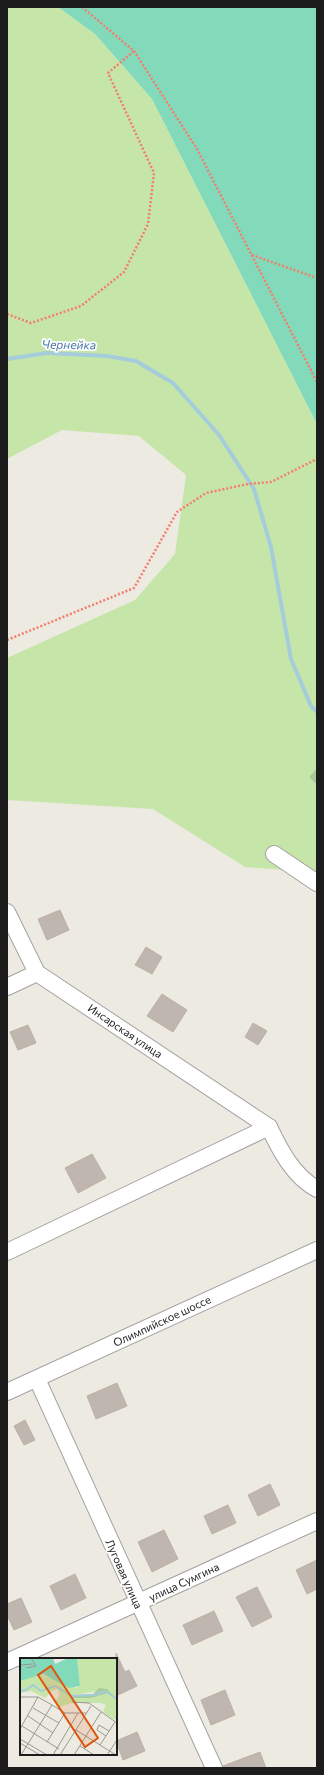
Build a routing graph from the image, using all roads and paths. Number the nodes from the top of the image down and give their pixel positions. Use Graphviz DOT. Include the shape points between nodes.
graph roads {
  1 [pos="82,7"];
  2 [pos="134,51"];
  3 [pos="251,254"];
  4 [pos="317,278"];
  5 [pos="7,314"];
  6 [pos="317,382"];
  7 [pos="317,459"];
  8 [pos="7,640"];
  9 [pos="274,854"];
  10 [pos="317,883"];
  11 [pos="7,912"];
  12 [pos="37,973"];
  13 [pos="7,987"];
  14 [pos="269,1127"];
  15 [pos="317,1188"];
  16 [pos="317,1250"];
  17 [pos="7,1252"];
  18 [pos="37,1379"];
  19 [pos="7,1392"];
  20 [pos="317,1521"];
  21 [pos="138,1604"];
  22 [pos="7,1662"];
  23 [pos="214,1768"];
  1 -- 2 [label="path"];
  2 -- 3 [label="path" via="197,149"];
  2 -- 5 [label="path" via="108,73 154,173 148,224 124,272 81,306 31,323"];
  3 -- 4 [label="path"];
  3 -- 6 [label="path"];
  7 -- 8 [label="path" via="271,482 206,493 177,512 134,588"];
  9 -- 10 [label="street"];
  11 -- 12 [label="street"];
  12 -- 13 [label="street"];
  12 -- 14 [label="street, Инсарская улица"];
  14 -- 15 [label="street" via="283,1156 309,1184"];
  14 -- 17 [label="street"];
  16 -- 18 [label="street, Олимпийское шоссе"];
  18 -- 19 [label="street, Олимпийское шоссе"];
  18 -- 21 [label="street, Луговая улица"];
  20 -- 21 [label="street, улица Сумгина"];
  21 -- 22 [label="street, улица Сумгина"];
  21 -- 23 [label="street, Луговая улица"];
}
